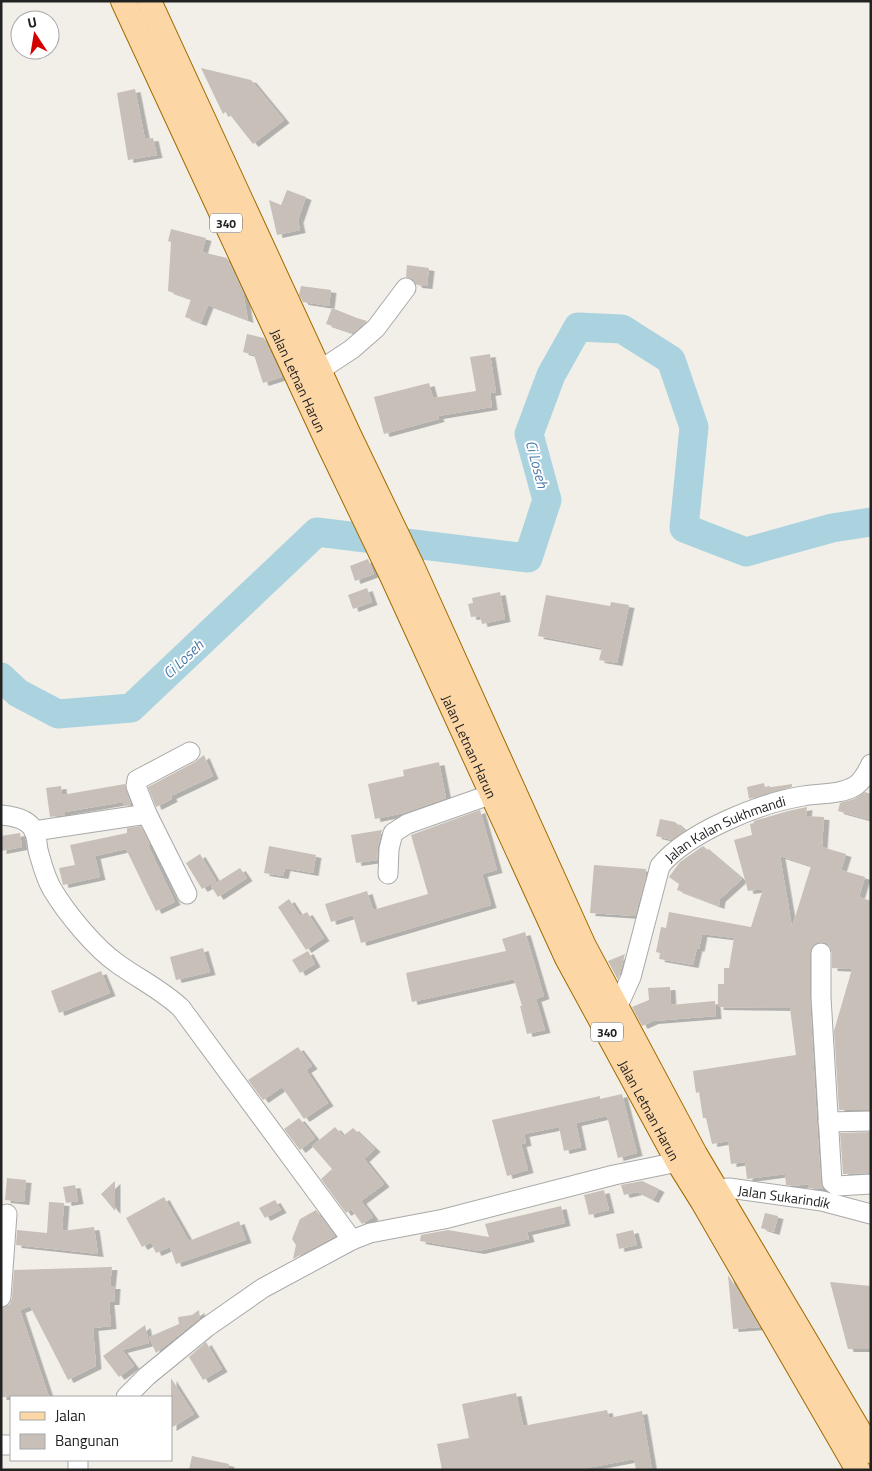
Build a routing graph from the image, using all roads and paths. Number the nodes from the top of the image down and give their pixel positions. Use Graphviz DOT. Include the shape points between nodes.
graph roads {
  1 [pos="123,1"];
  2 [pos="149,1"];
  3 [pos="406,288"];
  4 [pos="310,377"];
  5 [pos="402,571"];
  6 [pos="190,752"];
  7 [pos="871,764"];
  8 [pos="492,794"];
  9 [pos="147,814"];
  10 [pos="1,815"];
  11 [pos="34,830"];
  12 [pos="388,874"];
  13 [pos="187,894"];
  14 [pos="821,953"];
  15 [pos="617,1008"];
  16 [pos="871,1121"];
  17 [pos="828,1122"];
  18 [pos="686,1158"];
  19 [pos="871,1184"];
  20 [pos="706,1190"];
  21 [pos="7,1214"];
  22 [pos="871,1214"];
  23 [pos="352,1240"];
  24 [pos="1,1297"];
  25 [pos="127,1396"];
  26 [pos="871,1451"];
  27 [pos="858,1470"];
  1 -- 4 [label="main road, Jalan Letnan Harun / 340"];
  2 -- 4 [label="main road, Jalan Letnan Harun / 340"];
  3 -- 4 [label="street" via="376,328 352,349"];
  4 -- 5 [label="main road, Jalan Letnan Harun / 340"];
  5 -- 8 [label="main road, Jalan Letnan Harun / 340"];
  5 -- 15 [label="main road, Jalan Letnan Harun / 340"];
  6 -- 9 [label="street" via="137,780 136,786"];
  7 -- 15 [label="street, Jalan Kalan Sukhmandi" via="857,785 756,809 717,826 668,857 660,866 631,977"];
  8 -- 12 [label="street" via="407,824 392,833"];
  8 -- 18 [label="main road, Jalan Letnan Harun / 340" via="567,958"];
  9 -- 11 [label="street"];
  9 -- 13 [label="street"];
  10 -- 11 [label="street" via="19,818"];
  11 -- 23 [label="street" via="45,874 59,900 107,956 181,1008"];
  14 -- 17 [label="street"];
  15 -- 18 [label="main road, Jalan Letnan Harun / 340"];
  16 -- 17 [label="street"];
  17 -- 19 [label="street" via="832,1182 837,1186"];
  18 -- 20 [label="main road, Jalan Letnan Harun / 340"];
  18 -- 23 [label="street" via="370,1233"];
  20 -- 22 [label="street, Jalan Sukarindik" via="729,1188 822,1202"];
  20 -- 26 [label="main road, Jalan Letnan Harun / 340"];
  20 -- 27 [label="main road, Jalan Letnan Harun / 340"];
  21 -- 24 [label="street"];
  23 -- 25 [label="street" via="263,1288 207,1327"];
}
